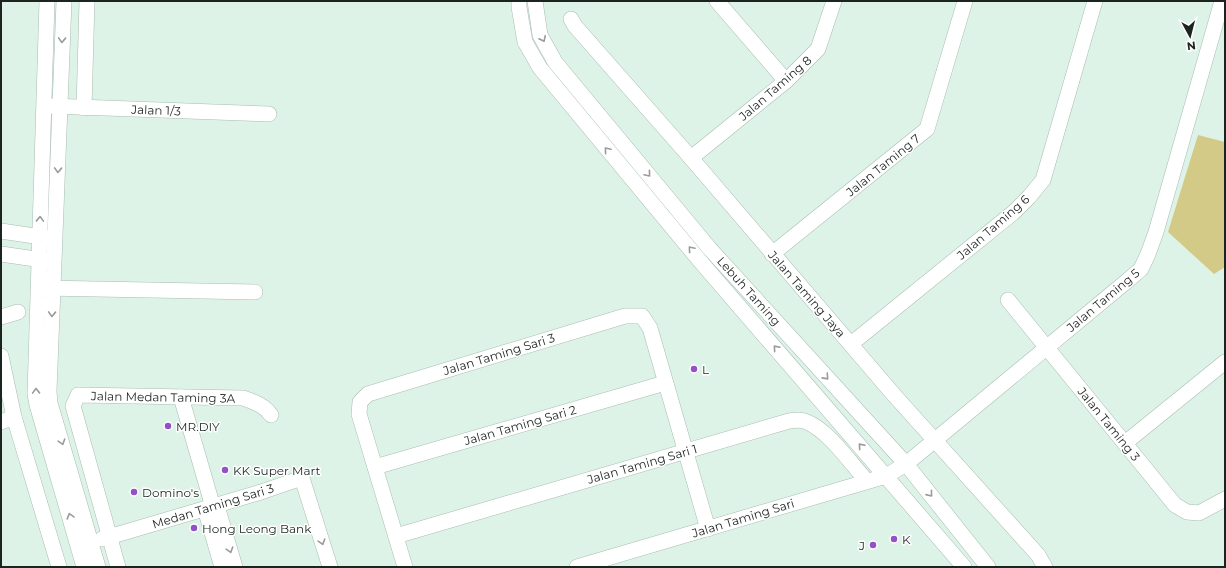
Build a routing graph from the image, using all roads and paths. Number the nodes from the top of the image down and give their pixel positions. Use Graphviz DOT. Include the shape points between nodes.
graph roads {
  1 [pos="47,1"];
  2 [pos="64,1"];
  3 [pos="88,1"];
  4 [pos="519,1"];
  5 [pos="535,1"];
  6 [pos="717,1"];
  7 [pos="834,1"];
  8 [pos="965,1"];
  9 [pos="1095,1"];
  10 [pos="1222,1"];
  11 [pos="571,19"];
  12 [pos="786,81"];
  13 [pos="43,106"];
  14 [pos="60,107"];
  15 [pos="84,108"];
  16 [pos="269,114"];
  17 [pos="691,158"];
  18 [pos="1,231"];
  19 [pos="39,237"];
  20 [pos="55,238"];
  21 [pos="1,254"];
  22 [pos="772,254"];
  23 [pos="39,261"];
  24 [pos="54,262"];
  25 [pos="45,288"];
  26 [pos="254,292"];
  27 [pos="1008,300"];
  28 [pos="18,312"];
  29 [pos="1,317"];
  30 [pos="851,344"];
  31 [pos="1046,347"];
  32 [pos="1,356"];
  33 [pos="1225,362"];
  34 [pos="665,383"];
  35 [pos="181,397"];
  36 [pos="271,415"];
  37 [pos="8,420"];
  38 [pos="934,439"];
  39 [pos="1125,443"];
  40 [pos="685,452"];
  41 [pos="906,464"];
  42 [pos="375,467"];
  43 [pos="886,476"];
  44 [pos="866,482"];
  45 [pos="1225,499"];
  46 [pos="212,507"];
  47 [pos="708,528"];
  48 [pos="110,536"];
  49 [pos="396,536"];
  50 [pos="85,544"];
  51 [pos="59,567"];
  52 [pos="84,567"];
  53 [pos="98,567"];
  54 [pos="118,567"];
  55 [pos="222,567"];
  56 [pos="235,567"];
  57 [pos="330,567"];
  58 [pos="405,567"];
  59 [pos="577,567"];
  60 [pos="964,567"];
  61 [pos="988,567"];
  62 [pos="1045,567"];
  1 -- 13 [label="street"];
  2 -- 14 [label="street, one-way"];
  3 -- 15 [label="street"];
  43 -- 4 [label="street, Lebuh Taming, one-way" via="700,261 540,68 525,42"];
  5 -- 41 [label="street, Lebuh Taming, one-way" via="540,35 555,62 710,249"];
  6 -- 12 [label="street"];
  7 -- 12 [label="street, Jalan Taming 8" via="818,49"];
  8 -- 22 [label="street, Jalan Taming 7" via="927,129"];
  9 -- 30 [label="street, Jalan Taming 6" via="1043,180 1014,212"];
  10 -- 31 [label="street, Jalan Taming 5" via="1156,232 1141,269"];
  11 -- 17 [label="street, Jalan Taming Jaya"];
  12 -- 17 [label="street, Jalan Taming 8"];
  13 -- 14 [label="street, Jalan 1/3"];
  19 -- 13 [label="street, one-way"];
  14 -- 15 [label="street, Jalan 1/3"];
  14 -- 20 [label="street, one-way"];
  15 -- 16 [label="street, Jalan 1/3"];
  17 -- 22 [label="street, Jalan Taming Jaya"];
  18 -- 19 [label="street"];
  19 -- 20 [label="street"];
  19 -- 23 [label="street"];
  20 -- 24 [label="street"];
  21 -- 23 [label="street"];
  22 -- 30 [label="street, Jalan Taming Jaya"];
  23 -- 24 [label="street"];
  23 -- 25 [label="street"];
  24 -- 25 [label="street"];
  25 -- 26 [label="street"];
  25 -- 50 [label="street" via="50,403"];
  27 -- 31 [label="street, Jalan Taming 3"];
  28 -- 29 [label="street"];
  30 -- 38 [label="street, Jalan Taming Jaya"];
  31 -- 38 [label="street, Jalan Taming 5"];
  31 -- 39 [label="street, Jalan Taming 3"];
  32 -- 37 [label="street"];
  33 -- 39 [label="street"];
  34 -- 40 [label="street"];
  34 -- 42 [label="street, Jalan Taming Sari 2"];
  34 -- 42 [label="street, Jalan Taming Sari 3" via="650,328 642,316 625,316 368,394 360,402 359,414"];
  35 -- 36 [label="street, Jalan Medan Taming 3A" via="243,398 258,404"];
  35 -- 46 [label="street"];
  35 -- 48 [label="street, Jalan Medan Taming 3A" via="78,395 73,406"];
  37 -- 51 [label="street"];
  38 -- 41 [label="street, Jalan Taming 5"];
  38 -- 62 [label="street, Jalan Taming Jaya" via="1038,555"];
  39 -- 45 [label="street, Jalan Taming 3" via="1175,505 1187,512 1199,513"];
  40 -- 44 [label="street, Jalan Taming Sari 1" via="798,420 807,422 824,433"];
  40 -- 47 [label="street"];
  40 -- 49 [label="street, Jalan Taming Sari 1"];
  41 -- 43 [label="street, Jalan Taming Sari"];
  41 -- 61 [label="street, Lebuh Taming, one-way"];
  42 -- 49 [label="street"];
  43 -- 44 [label="street, Jalan Taming Sari"];
  43 -- 60 [label="street, Lebuh Taming"];
  44 -- 47 [label="street, Jalan Taming Sari"];
  46 -- 48 [label="street, Medan Taming Sari 3"];
  46 -- 55 [label="street"];
  46 -- 56 [label="street, one-way"];
  46 -- 57 [label="street, Medan Taming Sari 3, one-way" via="302,478"];
  47 -- 59 [label="street, Jalan Taming Sari"];
  48 -- 50 [label="street, Medan Taming Sari 3"];
  48 -- 54 [label="street"];
  49 -- 58 [label="street"];
  50 -- 52 [label="street"];
  50 -- 53 [label="street"];
}
